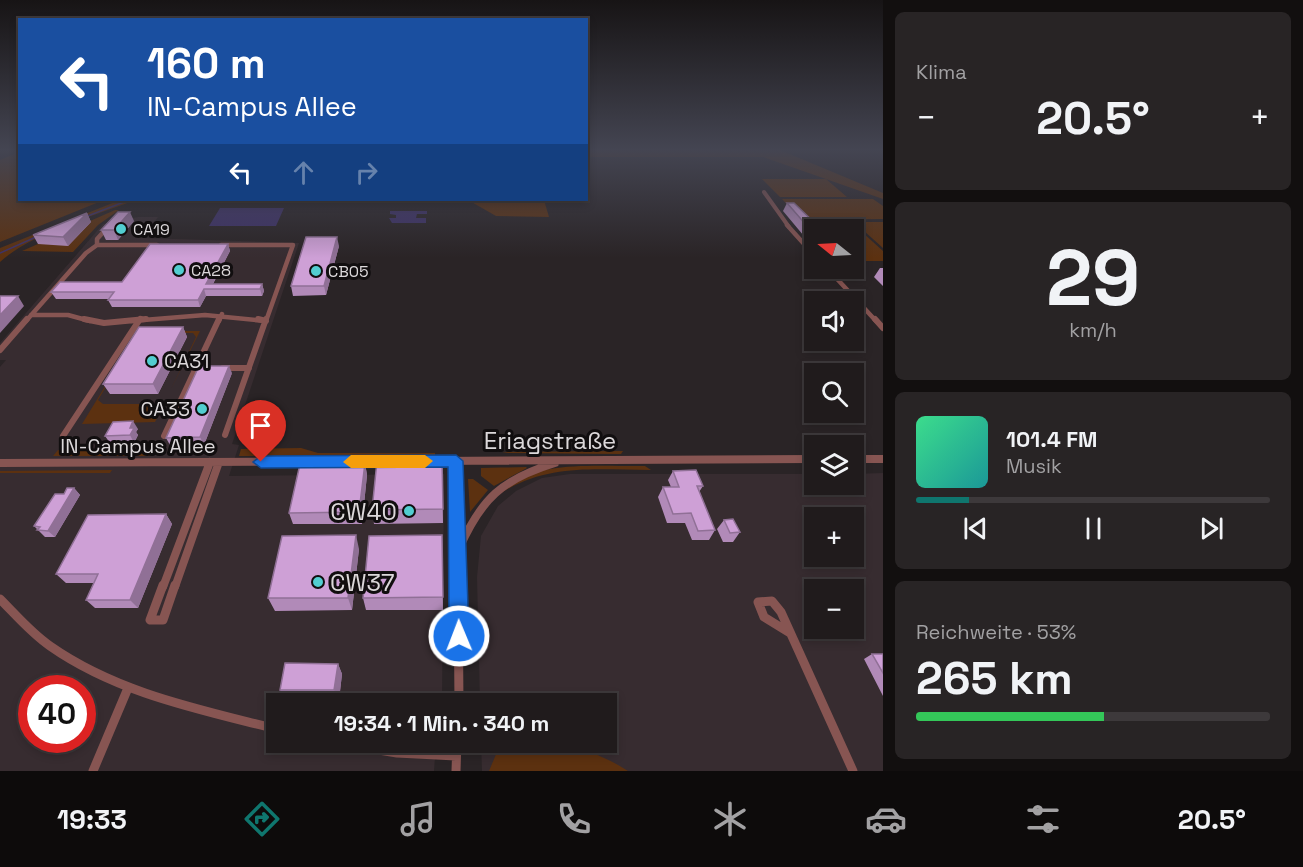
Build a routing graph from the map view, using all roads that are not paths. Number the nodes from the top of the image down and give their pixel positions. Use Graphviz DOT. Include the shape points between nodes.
graph roads {
  1 [pos="764,192"];
  2 [pos="114,222"];
  3 [pos="804,244"];
  4 [pos="97,245"];
  5 [pos="168,245"];
  6 [pos="214,245"];
  7 [pos="837,279"];
  8 [pos="222,314"];
  9 [pos="30,315"];
  10 [pos="141,318"];
  11 [pos="266,321"];
  12 [pos="883,328"];
  13 [pos="0,350"];
  14 [pos="196,368"];
  15 [pos="206,368"];
  16 [pos="217,368"];
  17 [pos="249,368"];
  18 [pos="225,435"];
  19 [pos="63,436"];
  20 [pos="164,436"];
  21 [pos="804,459"];
  22 [pos="864,459"];
  23 [pos="883,459"];
  24 [pos="564,460"];
  25 [pos="399,461"];
  26 [pos="422,461"];
  27 [pos="456,461"];
  28 [pos="210,462"];
  29 [pos="219,462"];
  30 [pos="0,463"];
  31 [pos="457,553"];
  32 [pos="0,599"];
  33 [pos="790,633"];
  34 [pos="129,687"];
  35 [pos="459,693"];
  36 [pos="266,726"];
  37 [pos="397,753"];
  38 [pos="456,753"];
  39 [pos="456,756"];
  40 [pos="93,771"];
  41 [pos="456,771"];
  42 [pos="853,771"];
  1 -- 3 [label="street"];
  2 -- 4 [label="street" via="97,239"];
  4 -- 5 [label="street"];
  4 -- 9 [label="street"];
  6 -- 11 [label="street" via="293,245"];
  7 -- 12 [label="street"];
  8 -- 10 [label="street"];
  8 -- 11 [label="street"];
  8 -- 14 [label="street"];
  9 -- 10 [label="street" via="69,315 102,323"];
  9 -- 13 [label="street"];
  10 -- 19 [label="street"];
  11 -- 17 [label="street"];
  14 -- 15 [label="street"];
  14 -- 20 [label="street"];
  16 -- 17 [label="street"];
  17 -- 18 [label="street"];
  21 -- 24 [label="street, Eriagstraße"];
  22 -- 23 [label="street"];
  24 -- 27 [label="street, Eriagstraße"];
  24 -- 31 [label="street" via="522,473 494,491 474,515"];
  25 -- 29 [label="street, IN-Campus Allee"];
  26 -- 27 [label="street"];
  27 -- 31 [label="street, Eriagstraße"];
  28 -- 29 [label="street, IN-Campus Allee"];
  28 -- 29 [label="street" via="150,620 162,620"];
  28 -- 30 [label="street, IN-Campus Allee"];
  31 -- 35 [label="street, Eriagstraße"];
  32 -- 34 [label="street" via="49,645 98,675"];
  33 -- 42 [label="street"];
  34 -- 36 [label="street"];
  34 -- 40 [label="street"];
  37 -- 39 [label="street"];
  38 -- 39 [label="street"];
  39 -- 41 [label="street"];
}
